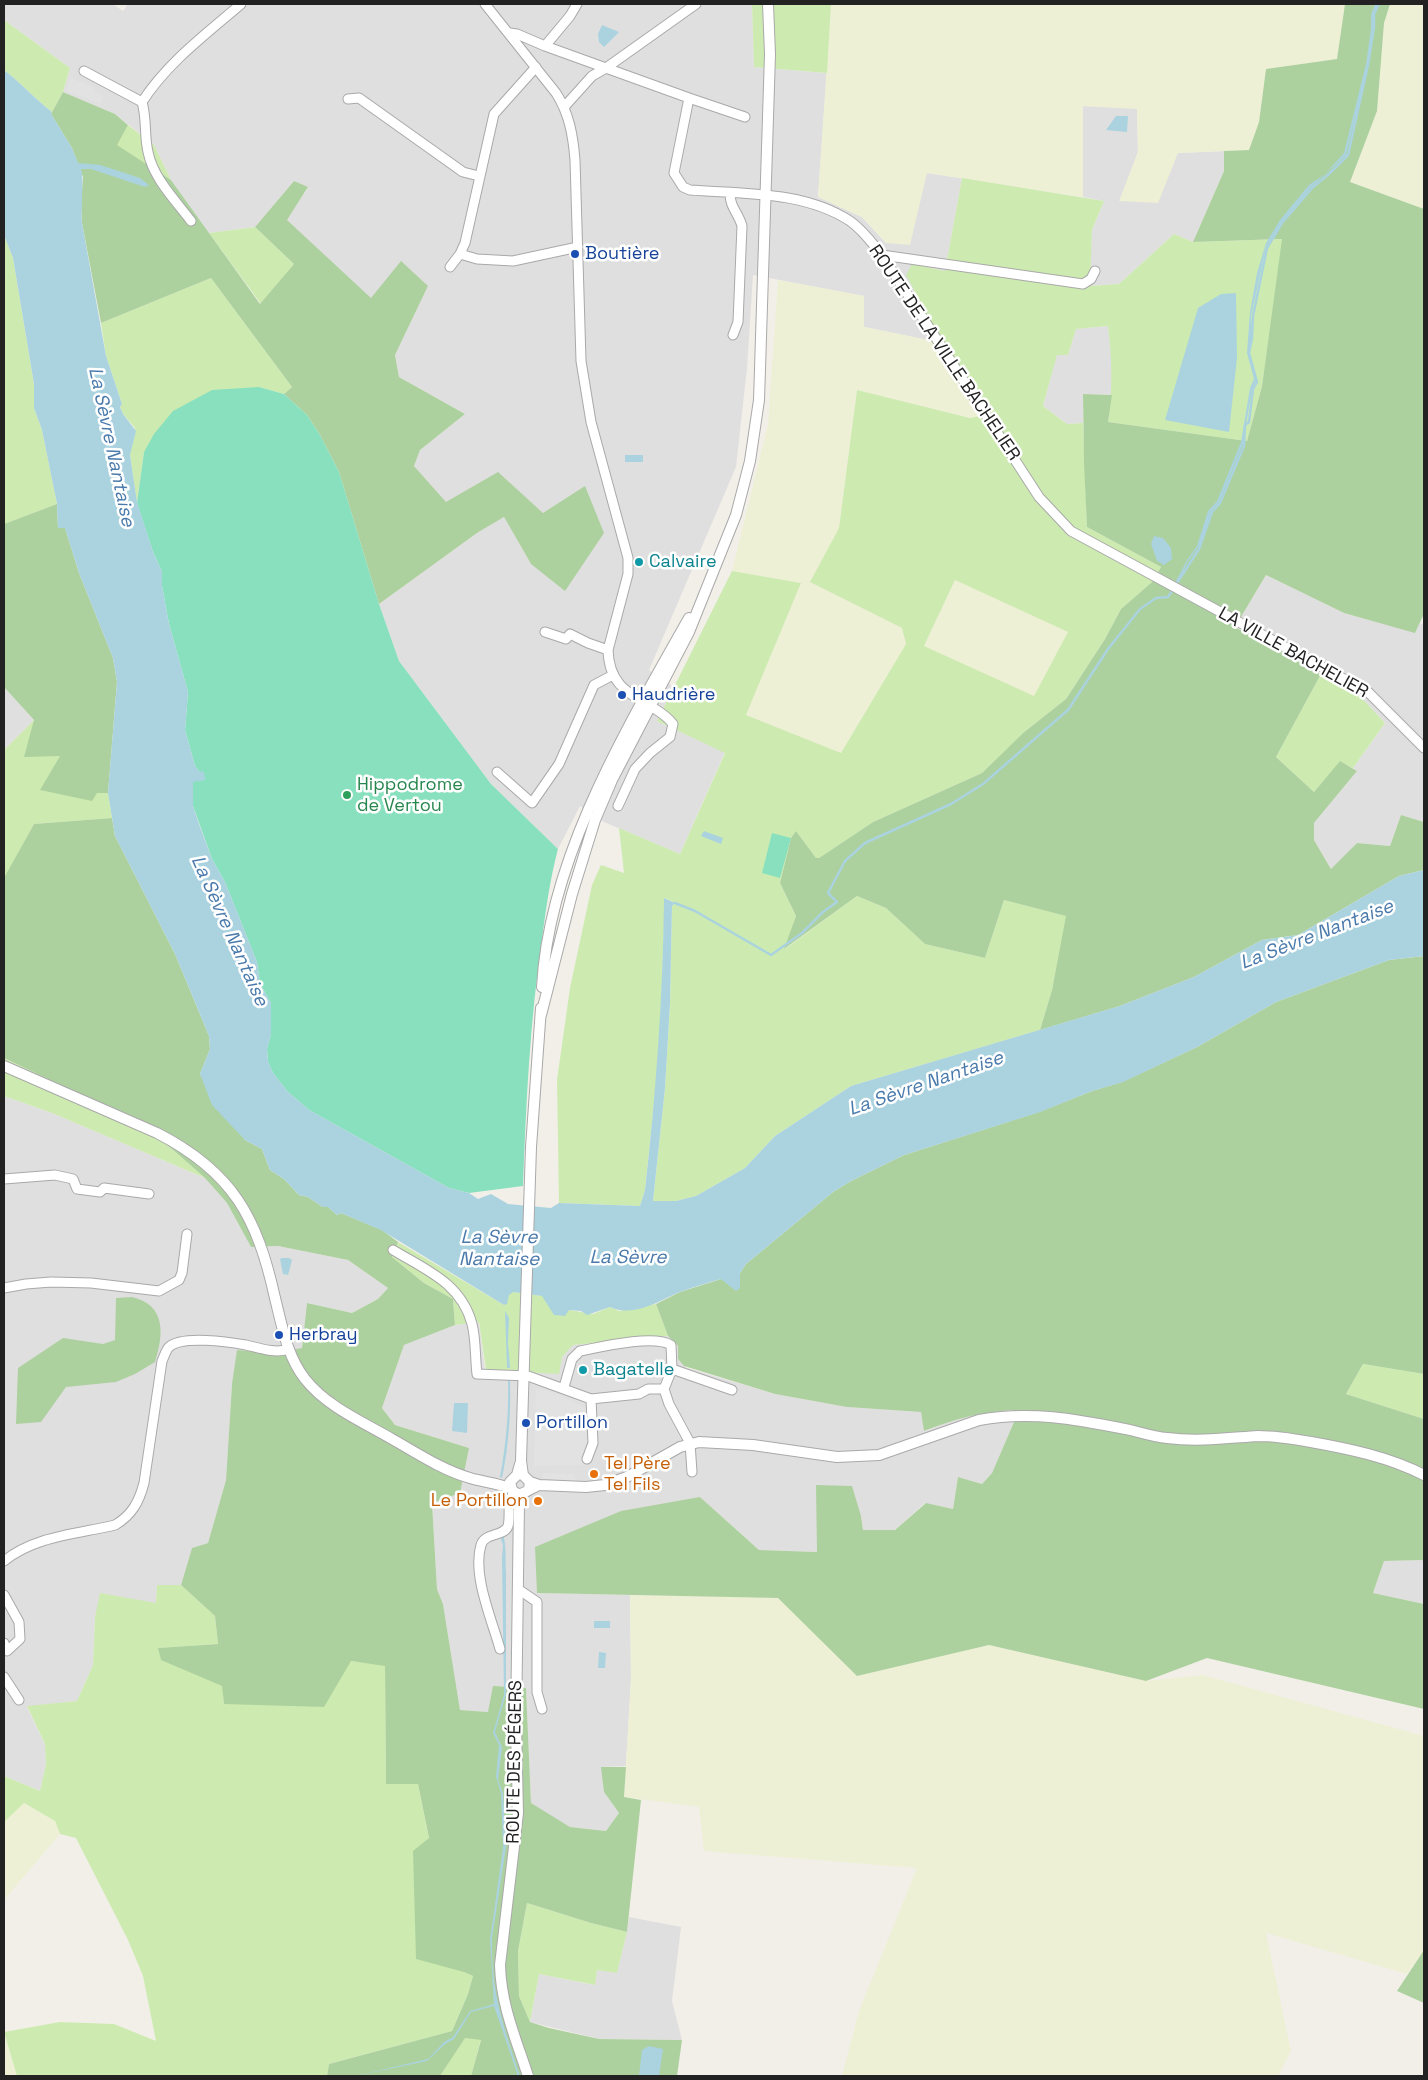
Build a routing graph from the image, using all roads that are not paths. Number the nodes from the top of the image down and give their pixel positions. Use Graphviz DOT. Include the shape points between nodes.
graph roads {
  1 [pos="241,4"];
  2 [pos="484,4"];
  3 [pos="577,4"];
  4 [pos="696,4"];
  5 [pos="768,4"];
  6 [pos="510,34"];
  7 [pos="545,46"];
  8 [pos="536,67"];
  9 [pos="606,68"];
  10 [pos="84,71"];
  11 [pos="689,98"];
  12 [pos="348,99"];
  13 [pos="142,102"];
  14 [pos="565,106"];
  15 [pos="745,118"];
  16 [pos="479,176"];
  17 [pos="730,193"];
  18 [pos="766,196"];
  19 [pos="191,222"];
  20 [pos="578,247"];
  21 [pos="460,254"];
  22 [pos="882,254"];
  23 [pos="450,267"];
  24 [pos="1095,271"];
  25 [pos="733,335"];
  26 [pos="1176,588"];
  27 [pos="545,632"];
  28 [pos="608,650"];
  29 [pos="613,676"];
  30 [pos="646,704"];
  31 [pos="1424,748"];
  32 [pos="497,772"];
  33 [pos="618,806"];
  34 [pos="541,1015"];
  35 [pos="4,1066"];
  36 [pos="4,1179"];
  37 [pos="149,1194"];
  38 [pos="187,1234"];
  39 [pos="393,1250"];
  40 [pos="4,1288"];
  41 [pos="288,1349"];
  42 [pos="672,1369"];
  43 [pos="524,1375"];
  44 [pos="564,1387"];
  45 [pos="664,1389"];
  46 [pos="732,1390"];
  47 [pos="592,1399"];
  48 [pos="690,1443"];
  49 [pos="587,1459"];
  50 [pos="692,1472"];
  51 [pos="1424,1475"];
  52 [pos="521,1487"];
  53 [pos="4,1561"];
  54 [pos="518,1589"];
  55 [pos="4,1595"];
  56 [pos="4,1643"];
  57 [pos="500,1649"];
  58 [pos="4,1677"];
  59 [pos="19,1700"];
  60 [pos="542,1709"];
  61 [pos="528,2076"];
  1 -- 13 [label="street" via="184,53"];
  2 -- 6 [label="street"];
  3 -- 7 [label="street"];
  4 -- 9 [label="street"];
  5 -- 18 [label="street" via="770,54"];
  6 -- 7 [label="street"];
  6 -- 8 [label="street"];
  7 -- 9 [label="street"];
  8 -- 14 [label="street"];
  8 -- 16 [label="street" via="494,114"];
  9 -- 11 [label="street"];
  9 -- 14 [label="street" via="592,76"];
  10 -- 13 [label="street"];
  11 -- 15 [label="street"];
  11 -- 17 [label="street, ROUTE DE LA VILLE BACHELIER" via="674,173 683,187 690,190"];
  12 -- 16 [label="street" via="359,98 464,172"];
  13 -- 19 [label="street" via="146,114 148,154 155,172"];
  14 -- 20 [label="street" via="573,136"];
  16 -- 21 [label="street"];
  17 -- 18 [label="street, ROUTE DE LA VILLE BACHELIER"];
  17 -- 25 [label="street" via="731,206 742,226 738,322"];
  18 -- 22 [label="street, ROUTE DE LA VILLE BACHELIER" via="796,198 841,216 852,222"];
  18 -- 30 [label="street" via="759,400 750,461 736,515 689,632"];
  20 -- 21 [label="street" via="513,261 478,259"];
  20 -- 28 [label="street" via="584,390 628,558 628,574"];
  21 -- 23 [label="street"];
  22 -- 24 [label="street" via="1083,284"];
  22 -- 26 [label="street, ROUTE DE LA VILLE BACHELIER" via="1051,512 1071,531"];
  26 -- 31 [label="street, LA VILLE BACHELIER" via="1368,692"];
  27 -- 28 [label="street" via="566,639 570,634"];
  28 -- 29 [label="street"];
  29 -- 30 [label="street" via="628,693"];
  29 -- 32 [label="street" via="594,686 559,764 532,803"];
  30 -- 33 [label="street" via="668,717 673,730 670,737 635,769"];
  30 -- 34 [label="street" via="595,820"];
  30 -- 34 [label="street" via="594,795 560,890 546,951"];
  34 -- 43 [label="street, ROUTE DES PÉGERS" via="529,1192"];
  35 -- 41 [label="street" via="179,1144 228,1184 250,1219 260,1243"];
  36 -- 37 [label="street" via="55,1176 72,1179 77,1189 100,1192 104,1188"];
  38 -- 40 [label="street" via="179,1280 159,1291 51,1282"];
  39 -- 43 [label="street" via="448,1282 465,1303 472,1325 476,1374"];
  41 -- 52 [label="street" via="304,1379 334,1406 442,1467 470,1478"];
  41 -- 53 [label="street" via="191,1340 177,1342 169,1348 162,1361 144,1483 140,1499 132,1511 115,1525 36,1543"];
  42 -- 44 [label="street" via="673,1350 666,1342 605,1346 580,1351 572,1359"];
  42 -- 45 [label="street"];
  42 -- 46 [label="street"];
  43 -- 44 [label="street"];
  43 -- 52 [label="street, ROUTE DES PÉGERS"];
  44 -- 47 [label="street"];
  45 -- 47 [label="street"];
  45 -- 48 [label="street"];
  47 -- 49 [label="street" via="593,1443"];
  48 -- 50 [label="street"];
  48 -- 51 [label="street" via="718,1442 857,1457 879,1455 979,1420 1037,1415 1082,1420 1166,1438 1213,1440 1260,1436 1291,1439 1363,1452"];
  48 -- 52 [label="street" via="605,1486"];
  52 -- 54 [label="street, ROUTE DES PÉGERS"];
  52 -- 57 [label="street" via="510,1496 508,1526 481,1543 482,1587"];
  54 -- 60 [label="street" via="537,1602 537,1692"];
  54 -- 61 [label="street, ROUTE DES PÉGERS" via="518,1813 500,1965 505,2008"];
  55 -- 56 [label="street" via="19,1622 20,1640 7,1650"];
  58 -- 59 [label="street"];
}
